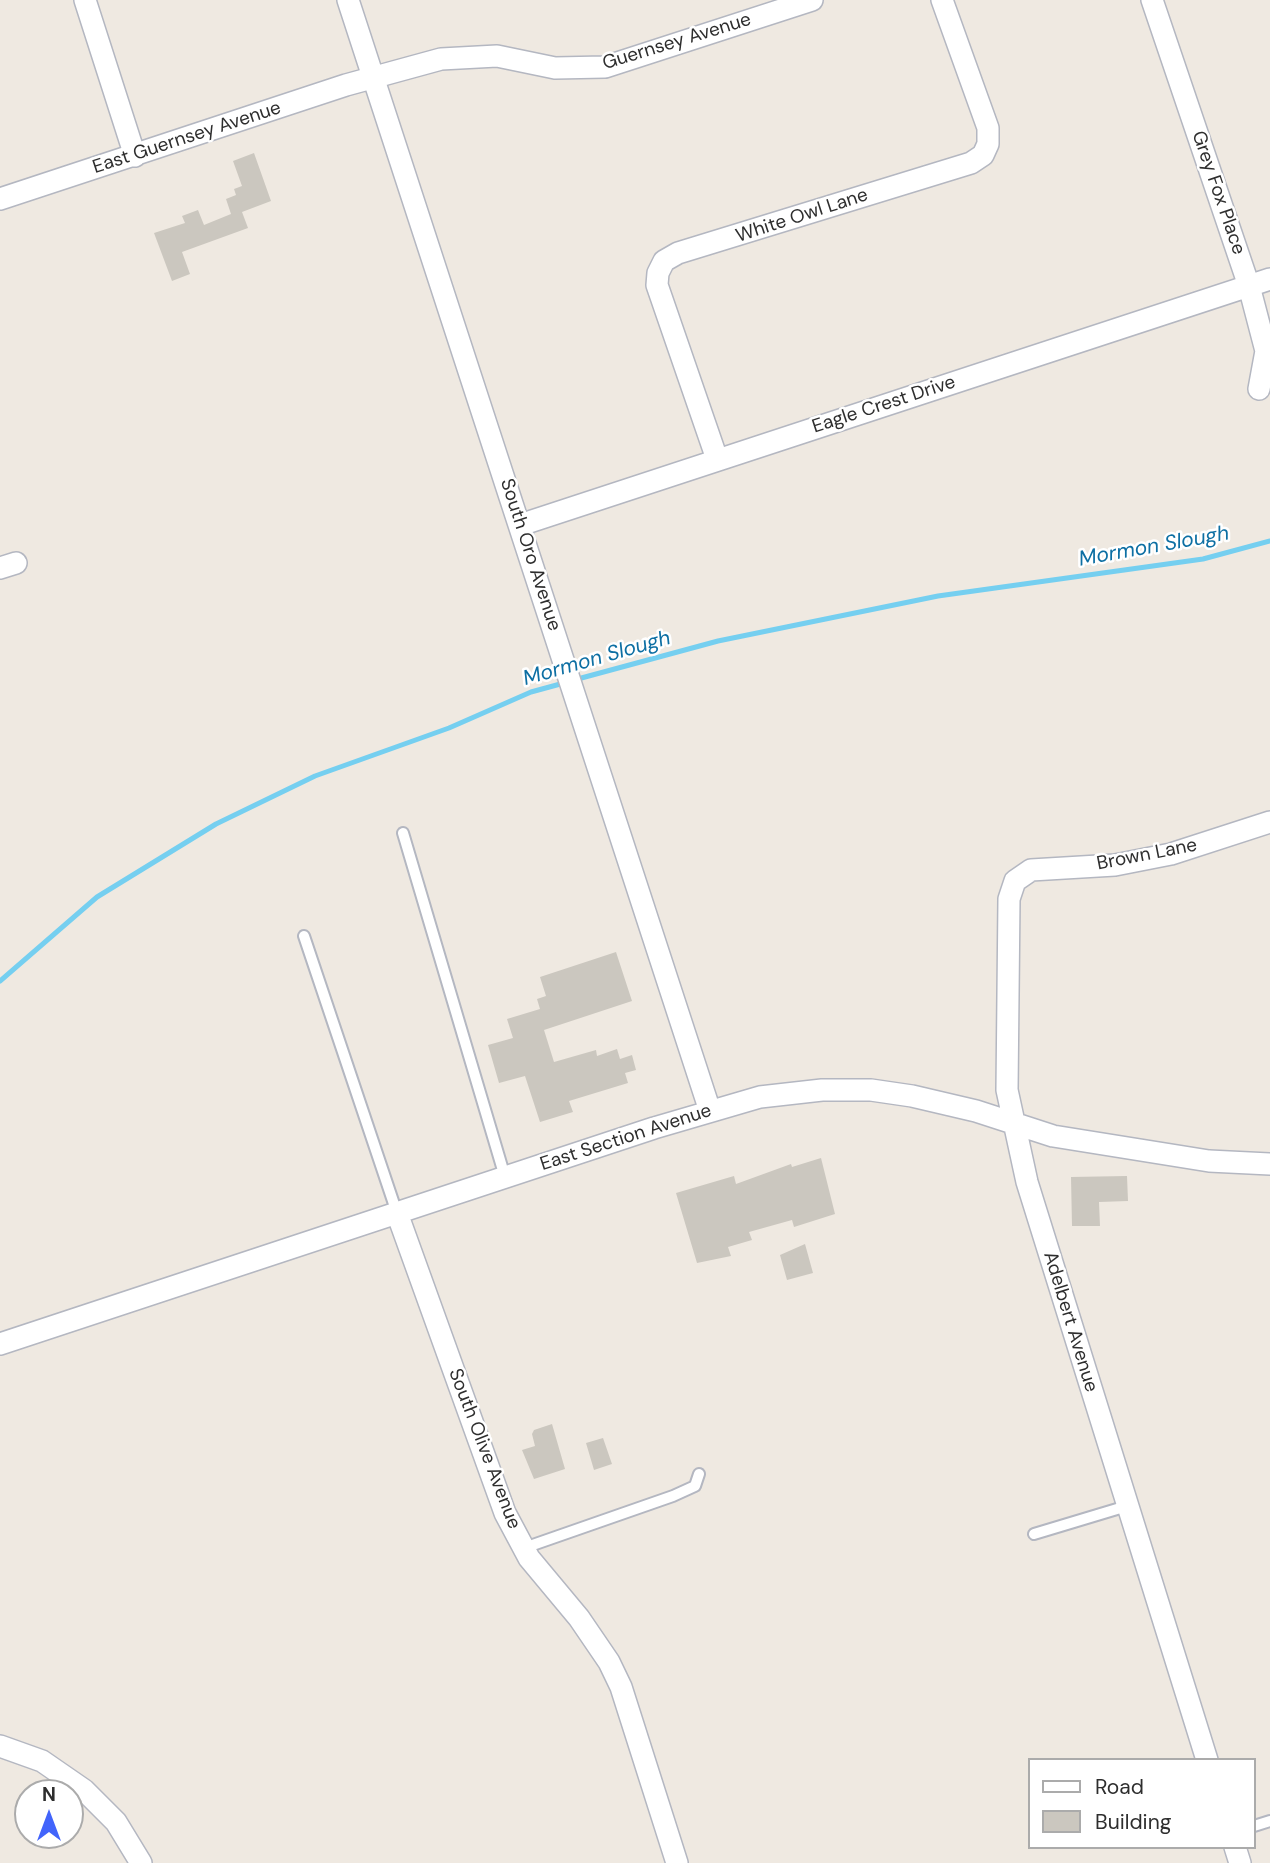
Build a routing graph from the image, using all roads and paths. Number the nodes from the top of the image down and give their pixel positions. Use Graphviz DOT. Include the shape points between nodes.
graph roads {
  1 [pos="85,0"];
  2 [pos="348,0"];
  3 [pos="813,0"];
  4 [pos="942,0"];
  5 [pos="1153,0"];
  6 [pos="375,77"];
  7 [pos="135,156"];
  8 [pos="0,199"];
  9 [pos="1270,279"];
  10 [pos="1249,286"];
  11 [pos="1259,389"];
  12 [pos="717,459"];
  13 [pos="520,525"];
  14 [pos="1270,822"];
  15 [pos="403,834"];
  16 [pos="1022,875"];
  17 [pos="304,936"];
  18 [pos="710,1111"];
  19 [pos="1014,1124"];
  20 [pos="1270,1164"];
  21 [pos="505,1177"];
  22 [pos="397,1213"];
  23 [pos="0,1344"];
  24 [pos="698,1474"];
  25 [pos="1127,1506"];
  26 [pos="1034,1534"];
  27 [pos="524,1548"];
  28 [pos="0,1746"];
  29 [pos="1206,1758"];
  30 [pos="141,1863"];
  31 [pos="677,1863"];
  1 -- 7 [label="street"];
  2 -- 6 [label="street, South Oro Avenue"];
  3 -- 6 [label="street, Guernsey Avenue" via="605,67 571,69 497,56 461,56"];
  4 -- 12 [label="street, White Owl Lane" via="988,128 983,155 971,163 678,253 664,261 658,273 657,285"];
  5 -- 10 [label="street, Grey Fox Place"];
  6 -- 7 [label="street, East Guernsey Avenue"];
  6 -- 13 [label="street, South Oro Avenue"];
  7 -- 8 [label="street, East Guernsey Avenue"];
  9 -- 10 [label="street, Eagle Crest Drive"];
  10 -- 11 [label="street, Grey Fox Place" via="1266,351"];
  10 -- 12 [label="street, Eagle Crest Drive"];
  12 -- 13 [label="street, Eagle Crest Drive"];
  13 -- 18 [label="street, South Oro Avenue"];
  14 -- 16 [label="street, Brown Lane" via="1171,854 1115,865 1037,869"];
  15 -- 21 [label="lane"];
  16 -- 19 [label="street, Adelbert Avenue" via="1009,899 1007,1090"];
  17 -- 22 [label="lane"];
  18 -- 19 [label="street, East Section Avenue" via="773,1095 871,1090 951,1105"];
  18 -- 21 [label="street, East Section Avenue"];
  19 -- 20 [label="street, East Section Avenue" via="1128,1149"];
  19 -- 25 [label="street, Adelbert Avenue" via="1027,1182"];
  21 -- 22 [label="street, East Section Avenue"];
  22 -- 23 [label="street, East Section Avenue"];
  22 -- 27 [label="street, South Olive Avenue" via="505,1513"];
  24 -- 27 [label="lane" via="695,1486 673,1496"];
  25 -- 26 [label="lane"];
  25 -- 29 [label="street, Adelbert Avenue"];
  27 -- 31 [label="street, South Olive Avenue" via="595,1639 621,1687"];
  28 -- 30 [label="street" via="42,1761 84,1790 116,1822"];
}
